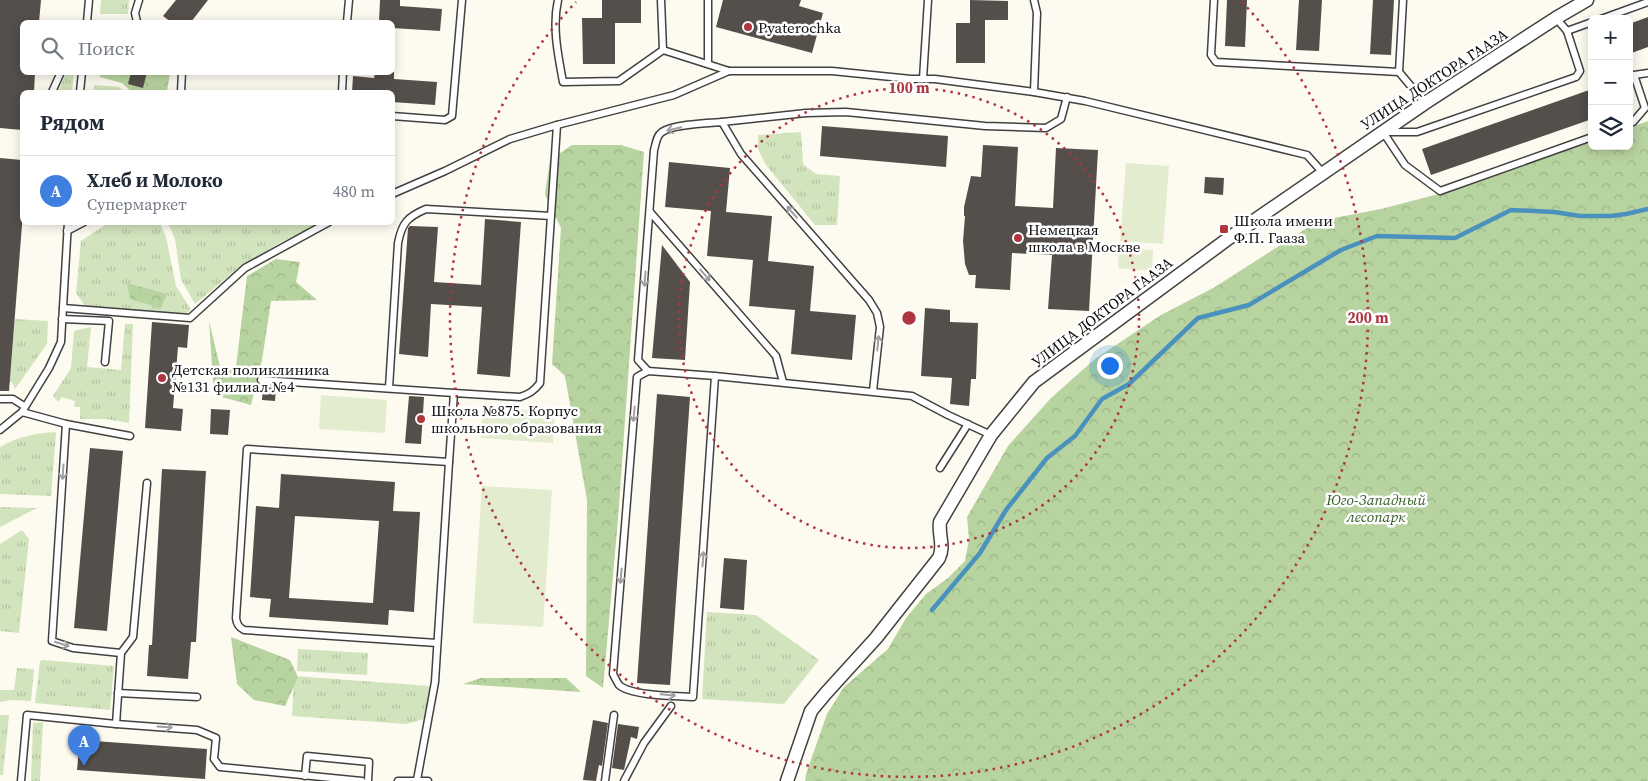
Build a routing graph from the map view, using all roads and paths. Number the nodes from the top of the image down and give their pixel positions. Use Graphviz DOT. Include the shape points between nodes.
graph roads {
  1 [pos="89,0"];
  2 [pos="139,0"];
  3 [pos="349,0"];
  4 [pos="462,0"];
  5 [pos="558,0"];
  6 [pos="661,0"];
  7 [pos="708,0"];
  8 [pos="928,0"];
  9 [pos="1034,0"];
  10 [pos="1214,0"];
  11 [pos="1403,0"];
  12 [pos="1587,0"];
  13 [pos="1648,2"];
  14 [pos="1612,15"];
  15 [pos="1556,18"];
  16 [pos="87,20"];
  17 [pos="137,20"];
  18 [pos="347,20"];
  19 [pos="1588,23"];
  20 [pos="1567,31"];
  21 [pos="663,50"];
  22 [pos="708,64"];
  23 [pos="729,71"];
  24 [pos="1399,72"];
  25 [pos="1648,73"];
  26 [pos="60,75"];
  27 [pos="82,75"];
  28 [pos="182,75"];
  29 [pos="343,75"];
  30 [pos="924,79"];
  31 [pos="53,90"];
  32 [pos="80,90"];
  33 [pos="181,90"];
  34 [pos="342,90"];
  35 [pos="1034,92"];
  36 [pos="1067,97"];
  37 [pos="1425,102"];
  38 [pos="395,116"];
  39 [pos="722,122"];
  40 [pos="1633,122"];
  41 [pos="557,125"];
  42 [pos="1383,132"];
  43 [pos="1588,138"];
  44 [pos="1323,173"];
  45 [pos="395,193"];
  46 [pos="650,212"];
  47 [pos="551,216"];
  48 [pos="68,225"];
  49 [pos="79,225"];
  50 [pos="324,225"];
  51 [pos="68,231"];
  52 [pos="63,308"];
  53 [pos="62,319"];
  54 [pos="105,362"];
  55 [pos="648,371"];
  56 [pos="715,376"];
  57 [pos="261,380"];
  58 [pos="783,382"];
  59 [pos="389,388"];
  60 [pos="874,391"];
  61 [pos="454,393"];
  62 [pos="0,399"];
  63 [pos="23,409"];
  64 [pos="66,424"];
  65 [pos="968,424"];
  66 [pos="0,430"];
  67 [pos="991,435"];
  68 [pos="130,436"];
  69 [pos="449,462"];
  70 [pos="940,468"];
  71 [pos="147,483"];
  72 [pos="437,643"];
  73 [pos="121,653"];
  74 [pos="118,692"];
  75 [pos="197,697"];
  76 [pos="671,706"];
  77 [pos="614,715"];
  78 [pos="116,724"];
  79 [pos="305,776"];
  80 [pos="418,780"];
  81 [pos="21,781"];
  82 [pos="362,781"];
  83 [pos="368,781"];
  84 [pos="398,781"];
  85 [pos="428,781"];
  86 [pos="605,781"];
  87 [pos="624,781"];
  88 [pos="787,781"];
  1 -- 16 [label="lane"];
  2 -- 17 [label="lane" via="135,13"];
  3 -- 18 [label="lane"];
  4 -- 38 [label="lane" via="452,116 446,120"];
  5 -- 21 [label="lane" via="557,52 563,82 619,81"];
  6 -- 21 [label="lane"];
  7 -- 22 [label="lane"];
  8 -- 30 [label="lane"];
  9 -- 35 [label="lane" via="1037,13"];
  10 -- 24 [label="lane" via="1211,55 1216,62"];
  11 -- 24 [label="lane"];
  12 -- 15 [label="street, УЛИЦА ДОКТОРА ГААЗА"];
  13 -- 14 [label="lane"];
  15 -- 20 [label="lane"];
  15 -- 37 [label="street, УЛИЦА ДОКТОРА ГААЗА"];
  19 -- 20 [label="lane"];
  20 -- 42 [label="lane" via="1580,71 1576,77 1417,132"];
  21 -- 22 [label="lane"];
  22 -- 23 [label="lane"];
  23 -- 30 [label="lane" via="832,71"];
  23 -- 41 [label="lane" via="674,95"];
  24 -- 37 [label="lane"];
  25 -- 40 [label="lane" via="1634,75 1645,108"];
  26 -- 31 [label="lane"];
  27 -- 32 [label="lane"];
  28 -- 33 [label="lane"];
  29 -- 34 [label="lane"];
  30 -- 35 [label="lane"];
  35 -- 36 [label="lane"];
  36 -- 39 [label="lane" via="1061,119 1046,128 985,126 846,112"];
  36 -- 44 [label="lane" via="1307,155"];
  37 -- 42 [label="street, УЛИЦА ДОКТОРА ГААЗА"];
  39 -- 46 [label="lane, one-way" via="691,124 662,132 656,139"];
  60 -- 39 [label="lane, one-way" via="880,327 877,313 741,154"];
  41 -- 45 [label="lane" via="510,139"];
  41 -- 47 [label="lane"];
  42 -- 43 [label="lane" via="1404,165 1440,191"];
  42 -- 44 [label="street, УЛИЦА ДОКТОРА ГААЗА"];
  44 -- 67 [label="street, УЛИЦА ДОКТОРА ГААЗА" via="1034,382"];
  46 -- 55 [label="lane, one-way" via="638,360"];
  46 -- 58 [label="lane, one-way" via="776,356"];
  47 -- 59 [label="lane" via="426,209 405,222 398,243"];
  47 -- 61 [label="lane" via="540,383 536,390 520,397"];
  48 -- 51 [label="lane"];
  49 -- 51 [label="lane"];
  50 -- 52 [label="lane" via="245,268 190,318"];
  51 -- 52 [label="lane"];
  52 -- 53 [label="lane"];
  53 -- 54 [label="lane" via="109,321"];
  53 -- 63 [label="lane" via="61,342"];
  55 -- 56 [label="lane"];
  55 -- 56 [label="lane, one-way" via="637,377 613,674 618,684 630,691 672,696 693,697"];
  56 -- 58 [label="lane"];
  57 -- 59 [label="lane"];
  58 -- 60 [label="lane"];
  59 -- 61 [label="lane"];
  60 -- 65 [label="lane" via="912,396"];
  61 -- 69 [label="lane"];
  62 -- 63 [label="lane" via="12,399"];
  63 -- 64 [label="lane"];
  63 -- 66 [label="lane"];
  64 -- 68 [label="lane"];
  64 -- 73 [label="lane, one-way" via="52,641 73,648"];
  65 -- 67 [label="lane"];
  65 -- 70 [label="lane"];
  67 -- 88 [label="street, УЛИЦА ДОКТОРА ГААЗА" via="940,522 938,531 942,552 939,558 876,638 811,711"];
  69 -- 72 [label="lane"];
  69 -- 72 [label="lane" via="248,449 238,588 237,624 244,630"];
  71 -- 73 [label="lane" via="133,637"];
  72 -- 80 [label="lane" via="435,682"];
  73 -- 74 [label="lane"];
  74 -- 75 [label="lane"];
  74 -- 78 [label="lane"];
  76 -- 87 [label="lane" via="644,743"];
  77 -- 86 [label="lane"];
  78 -- 79 [label="lane, one-way" via="197,730 216,738 214,759 220,767"];
  78 -- 81 [label="lane" via="27,715"];
  79 -- 82 [label="lane"];
  79 -- 83 [label="lane" via="307,756 369,762"];
  80 -- 84 [label="lane"];
  80 -- 85 [label="lane"];
}
